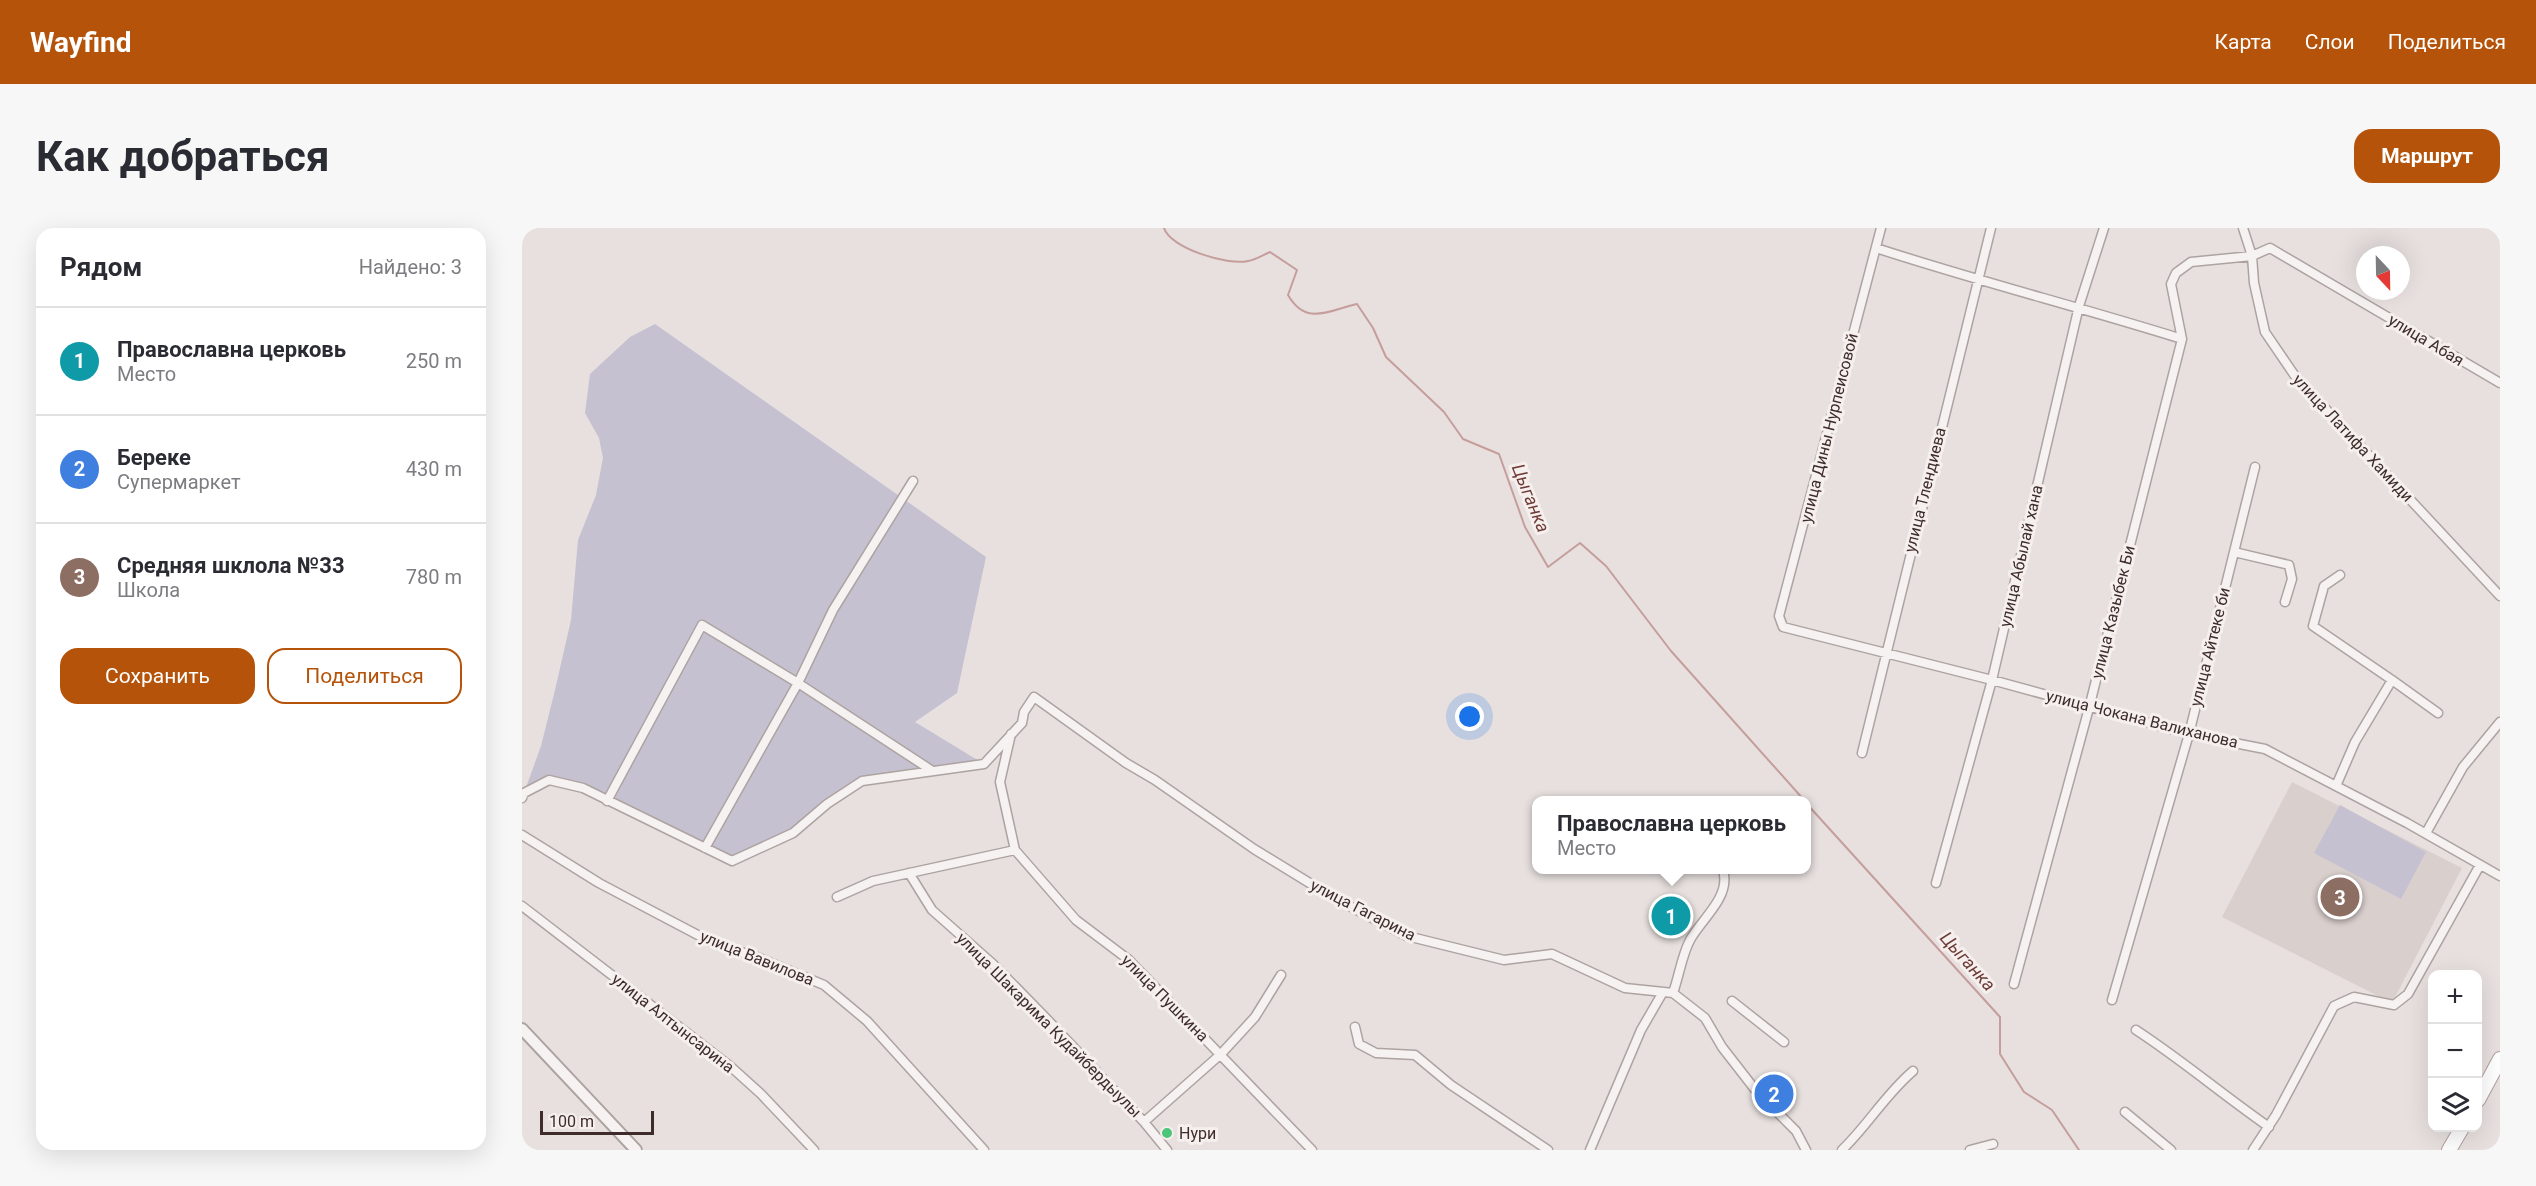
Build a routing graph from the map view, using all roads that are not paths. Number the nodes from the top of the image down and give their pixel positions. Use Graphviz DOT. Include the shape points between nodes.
graph roads {
  1 [pos="1881,228"];
  2 [pos="1991,228"];
  3 [pos="2104,228"];
  4 [pos="2243,228"];
  5 [pos="1876,248"];
  6 [pos="2252,256"];
  7 [pos="1977,281"];
  8 [pos="2079,306"];
  9 [pos="2182,339"];
  10 [pos="2500,383"];
  11 [pos="2255,467"];
  12 [pos="913,481"];
  13 [pos="2234,552"];
  14 [pos="2340,575"];
  15 [pos="2500,596"];
  16 [pos="2285,602"];
  17 [pos="1783,627"];
  18 [pos="1885,652"];
  19 [pos="1992,680"];
  20 [pos="2392,680"];
  21 [pos="798,683"];
  22 [pos="2089,708"];
  23 [pos="2438,713"];
  24 [pos="2500,722"];
  25 [pos="1012,733"];
  26 [pos="2189,734"];
  27 [pos="1862,753"];
  28 [pos="931,770"];
  29 [pos="2336,786"];
  30 [pos="522,798"];
  31 [pos="607,801"];
  32 [pos="2426,833"];
  33 [pos="522,835"];
  34 [pos="705,848"];
  35 [pos="1015,850"];
  36 [pos="2480,865"];
  37 [pos="909,873"];
  38 [pos="1724,875"];
  39 [pos="2500,876"];
  40 [pos="1936,883"];
  41 [pos="837,897"];
  42 [pos="522,906"];
  43 [pos="1281,975"];
  44 [pos="2014,984"];
  45 [pos="1668,993"];
  46 [pos="2112,1000"];
  47 [pos="1732,1001"];
  48 [pos="1355,1027"];
  49 [pos="522,1029"];
  50 [pos="2136,1030"];
  51 [pos="1784,1042"];
  52 [pos="1221,1054"];
  53 [pos="2500,1059"];
  54 [pos="1913,1071"];
  55 [pos="2482,1093"];
  56 [pos="2125,1112"];
  57 [pos="1144,1122"];
  58 [pos="2269,1127"];
  59 [pos="2460,1132"];
  60 [pos="1993,1144"];
  61 [pos="636,1150"];
  62 [pos="814,1150"];
  63 [pos="984,1150"];
  64 [pos="1167,1150"];
  65 [pos="1312,1150"];
  66 [pos="1548,1150"];
  67 [pos="1590,1150"];
  68 [pos="1806,1150"];
  69 [pos="1842,1150"];
  70 [pos="1970,1150"];
  71 [pos="2172,1150"];
  72 [pos="2253,1150"];
  73 [pos="2449,1150"];
  1 -- 5 [label="street, улица Дины Нурпеисовой"];
  2 -- 7 [label="street, улица Тлендиева"];
  3 -- 8 [label="street, улица Абылай хана"];
  4 -- 6 [label="street"];
  5 -- 7 [label="street"];
  5 -- 17 [label="street, улица Дины Нурпеисовой" via="1779,616"];
  6 -- 9 [label="street, улица Казыбек Би" via="2191,262 2176,273 2171,284"];
  6 -- 10 [label="street, улица Абая" via="2270,248"];
  6 -- 15 [label="street, улица Латифа Хамиди" via="2265,332 2295,376"];
  7 -- 8 [label="street"];
  7 -- 18 [label="street, улица Тлендиева"];
  8 -- 9 [label="street"];
  8 -- 19 [label="street, улица Абылай хана"];
  9 -- 22 [label="street, улица Казыбек Би"];
  11 -- 13 [label="street, улица Айтеке би"];
  12 -- 21 [label="street" via="833,610"];
  13 -- 16 [label="street" via="2289,565 2292,579"];
  13 -- 26 [label="street, улица Айтеке би"];
  14 -- 20 [label="street" via="2324,586 2313,626"];
  17 -- 18 [label="street, улица Чокана Валиханова"];
  18 -- 19 [label="street, улица Чокана Валиханова"];
  18 -- 27 [label="street, улица Тлендиева"];
  19 -- 22 [label="street, улица Чокана Валиханова"];
  19 -- 40 [label="street, улица Абылай хана"];
  20 -- 23 [label="street"];
  20 -- 29 [label="street" via="2355,742"];
  21 -- 28 [label="street"];
  21 -- 31 [label="street" via="702,625"];
  21 -- 34 [label="street"];
  22 -- 26 [label="street, улица Чокана Валиханова"];
  22 -- 44 [label="street, улица Казыбек Би"];
  24 -- 32 [label="street" via="2463,767"];
  25 -- 28 [label="street" via="984,764"];
  25 -- 35 [label="street, улица Пушкина" via="1000,782"];
  25 -- 45 [label="street, улица Гагарина" via="1022,723 1034,697 1254,849 1334,898 1407,936 1504,960 1552,954 1625,988"];
  26 -- 29 [label="street, улица Чокана Валиханова" via="2265,749"];
  26 -- 46 [label="street, улица Айтеке би"];
  28 -- 34 [label="street" via="862,781 793,833 732,861"];
  29 -- 32 [label="street, улица Чокана Валиханова"];
  30 -- 31 [label="street" via="524,793 549,780 583,788"];
  31 -- 34 [label="street"];
  32 -- 36 [label="street, улица Чокана Валиханова"];
  33 -- 63 [label="street, улица Вавилова" via="599,883 713,943 824,985 867,1021"];
  35 -- 37 [label="street"];
  35 -- 52 [label="street, улица Пушкина" via="1076,920 1129,960"];
  36 -- 39 [label="street, улица Чокана Валиханова"];
  36 -- 58 [label="street" via="2408,994 2394,1005 2354,997 2334,1006"];
  37 -- 41 [label="street" via="873,881"];
  37 -- 57 [label="street, улица Шакарима Кудайбердыулы" via="932,910 993,964"];
  38 -- 45 [label="street" via="1726,884 1721,895 1689,941"];
  42 -- 62 [label="street, улица Алтынсарина" via="730,1066"];
  43 -- 52 [label="street" via="1255,1017"];
  45 -- 67 [label="street" via="1641,1030"];
  45 -- 68 [label="street" via="1705,1018 1722,1047 1757,1092 1796,1131"];
  47 -- 51 [label="street"];
  48 -- 66 [label="street" via="1359,1044 1377,1053 1415,1055 1451,1085"];
  49 -- 61 [label="street"];
  50 -- 58 [label="street"];
  52 -- 57 [label="street"];
  52 -- 65 [label="street, улица Пушкина"];
  53 -- 55 [label="main road"];
  54 -- 69 [label="street" via="1889,1092"];
  56 -- 71 [label="street"];
  57 -- 64 [label="street, улица Шакарима Кудайбердыулы"];
  58 -- 72 [label="street"];
  59 -- 73 [label="main road"];
  60 -- 70 [label="street"];
}
